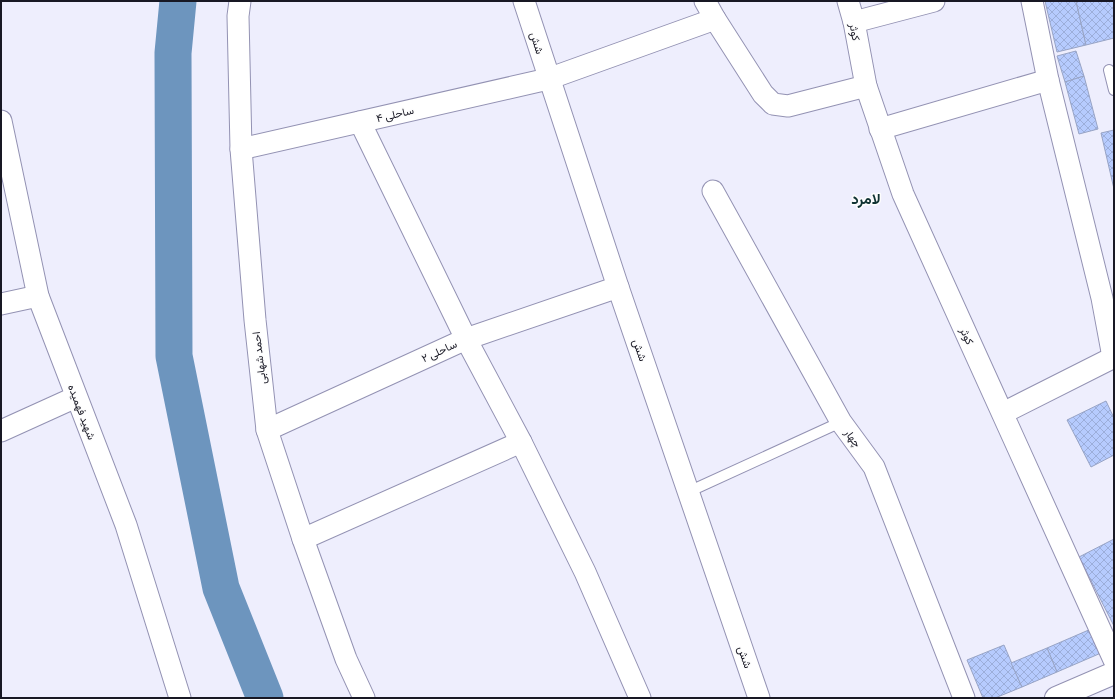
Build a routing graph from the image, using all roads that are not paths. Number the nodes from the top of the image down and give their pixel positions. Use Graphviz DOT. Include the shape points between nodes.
graph roads {
  1 [pos="240,1"];
  2 [pos="524,1"];
  3 [pos="705,1"];
  4 [pos="848,1"];
  5 [pos="934,1"];
  6 [pos="1032,1"];
  7 [pos="715,19"];
  8 [pos="854,22"];
  9 [pos="1109,70"];
  10 [pos="548,79"];
  11 [pos="1048,80"];
  12 [pos="866,86"];
  13 [pos="1114,90"];
  14 [pos="1,121"];
  15 [pos="360,122"];
  16 [pos="880,129"];
  17 [pos="241,149"];
  18 [pos="713,191"];
  19 [pos="618,287"];
  20 [pos="38,296"];
  21 [pos="1,304"];
  22 [pos="466,339"];
  23 [pos="1114,357"];
  24 [pos="76,397"];
  25 [pos="1003,413"];
  26 [pos="841,422"];
  27 [pos="267,430"];
  28 [pos="1,431"];
  29 [pos="521,442"];
  30 [pos="688,492"];
  31 [pos="303,539"];
  32 [pos="1114,660"];
  33 [pos="1114,673"];
  34 [pos="180,698"];
  35 [pos="364,698"];
  36 [pos="640,698"];
  37 [pos="760,698"];
  38 [pos="964,698"];
  39 [pos="1056,698"];
  1 -- 17 [label="street, احمد شهابی" via="238,16"];
  2 -- 10 [label="street, شش"];
  3 -- 7 [label="street"];
  4 -- 8 [label="street, کوثر"];
  5 -- 8 [label="street"];
  6 -- 11 [label="street"];
  7 -- 10 [label="street, ساحلی ۴"];
  7 -- 12 [label="street" via="763,94 773,104 788,106"];
  8 -- 12 [label="street, کوثر"];
  9 -- 13 [label="lane"];
  10 -- 15 [label="street, ساحلی ۴"];
  10 -- 19 [label="street, شش"];
  11 -- 16 [label="street"];
  11 -- 23 [label="street" via="1102,298"];
  12 -- 16 [label="street, کوثر"];
  14 -- 20 [label="street, شهید فهمیده"];
  15 -- 17 [label="street, ساحلی ۴"];
  15 -- 22 [label="street"];
  16 -- 25 [label="street, کوثر" via="903,194"];
  17 -- 27 [label="street, احمد شهابی"];
  18 -- 26 [label="street, چهار"];
  19 -- 22 [label="street, ساحلی ۲"];
  19 -- 30 [label="street, شش"];
  20 -- 21 [label="street"];
  20 -- 24 [label="street, شهید فهمیده"];
  22 -- 27 [label="street, ساحلی ۲"];
  22 -- 29 [label="street"];
  23 -- 25 [label="street"];
  24 -- 28 [label="street"];
  24 -- 34 [label="street, شهید فهمیده" via="126,525"];
  25 -- 32 [label="street, کوثر"];
  26 -- 30 [label="lane"];
  26 -- 38 [label="street, چهار" via="874,467"];
  27 -- 31 [label="street, احمد شهابی"];
  29 -- 31 [label="street"];
  29 -- 36 [label="street" via="585,572"];
  30 -- 37 [label="street, شش"];
  31 -- 35 [label="street, احمد شهابی" via="346,659"];
  33 -- 39 [label="main road"];
}
